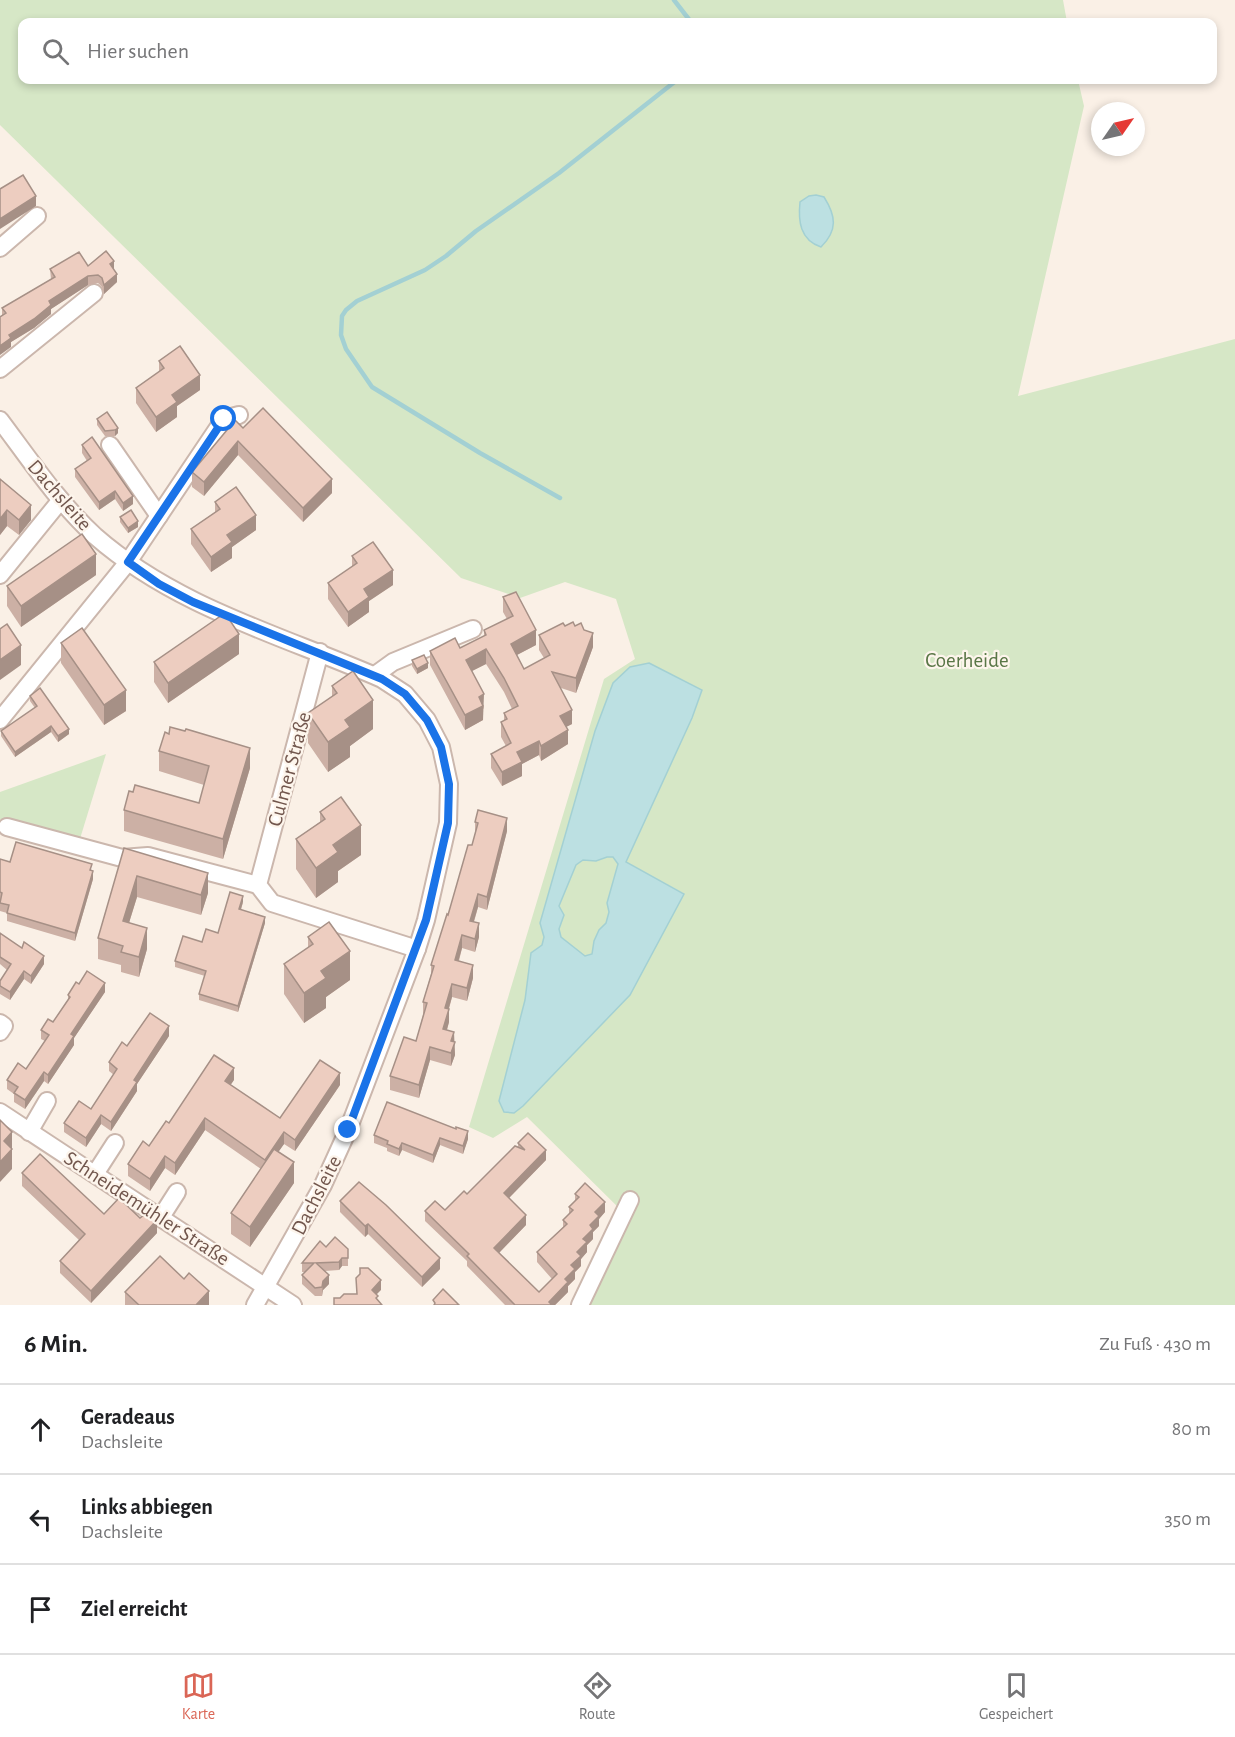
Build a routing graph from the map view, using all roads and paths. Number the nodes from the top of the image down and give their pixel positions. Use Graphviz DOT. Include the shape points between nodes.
graph roads {
  1 [pos="37,216"];
  2 [pos="0,248"];
  3 [pos="94,294"];
  4 [pos="0,369"];
  5 [pos="239,415"];
  6 [pos="0,420"];
  7 [pos="110,445"];
  8 [pos="60,501"];
  9 [pos="159,516"];
  10 [pos="128,562"];
  11 [pos="0,575"];
  12 [pos="473,629"];
  13 [pos="320,652"];
  14 [pos="375,675"];
  15 [pos="0,720"];
  16 [pos="7,827"];
  17 [pos="258,885"];
  18 [pos="417,949"];
  19 [pos="0,1023"];
  20 [pos="0,1032"];
  21 [pos="47,1101"];
  22 [pos="0,1112"];
  23 [pos="29,1132"];
  24 [pos="115,1143"];
  25 [pos="95,1174"];
  26 [pos="177,1192"];
  27 [pos="630,1200"];
  28 [pos="161,1218"];
  29 [pos="266,1286"];
  30 [pos="255,1305"];
  31 [pos="293,1305"];
  32 [pos="580,1305"];
  1 -- 2 [label="street"];
  3 -- 4 [label="street"];
  5 -- 9 [label="street" via="224,419"];
  6 -- 8 [label="street, Dachsleite"];
  7 -- 9 [label="street"];
  8 -- 10 [label="street, Dachsleite"];
  8 -- 11 [label="street"];
  9 -- 10 [label="street"];
  10 -- 13 [label="street, Dachsleite" via="193,602"];
  10 -- 15 [label="street"];
  12 -- 14 [label="street" via="393,662"];
  13 -- 14 [label="street, Dachsleite"];
  13 -- 17 [label="street, Culmer Straße"];
  14 -- 18 [label="street, Dachsleite" via="405,694 427,720 441,747 449,784 448,823"];
  16 -- 17 [label="street" via="122,858 148,856"];
  17 -- 18 [label="street" via="272,903"];
  18 -- 29 [label="street, Dachsleite" via="340,1148"];
  19 -- 20 [label="street" via="4,1026"];
  21 -- 23 [label="street"];
  22 -- 23 [label="street, Schneidemühler Straße"];
  23 -- 25 [label="street, Schneidemühler Straße"];
  24 -- 25 [label="street"];
  25 -- 28 [label="street, Schneidemühler Straße"];
  26 -- 28 [label="street"];
  27 -- 32 [label="street"];
  28 -- 29 [label="street, Schneidemühler Straße"];
  29 -- 30 [label="street, Dachsleite"];
  29 -- 31 [label="street, Schneidemühler Straße"];
}
